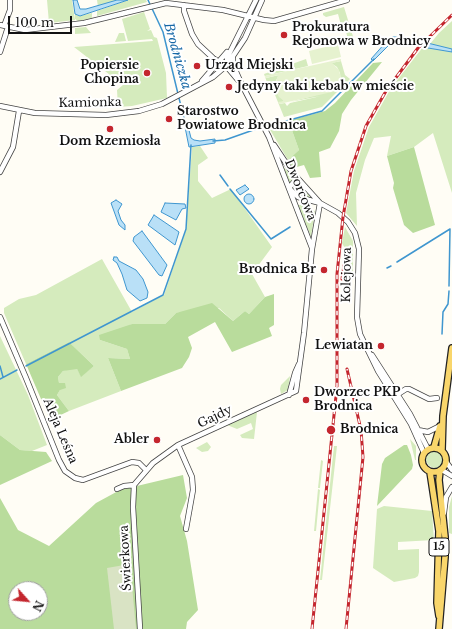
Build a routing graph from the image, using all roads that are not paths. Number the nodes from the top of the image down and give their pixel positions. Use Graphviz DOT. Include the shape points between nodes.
graph roads {
  1 [pos="10,0"];
  2 [pos="256,0"];
  3 [pos="262,0"];
  4 [pos="347,0"];
  5 [pos="184,5"];
  6 [pos="248,15"];
  7 [pos="255,18"];
  8 [pos="4,26"];
  9 [pos="230,50"];
  10 [pos="0,52"];
  11 [pos="219,62"];
  12 [pos="230,65"];
  13 [pos="221,71"];
  14 [pos="231,73"];
  15 [pos="216,75"];
  16 [pos="240,83"];
  17 [pos="199,84"];
  18 [pos="0,106"];
  19 [pos="19,111"];
  20 [pos="269,137"];
  21 [pos="0,172"];
  22 [pos="301,183"];
  23 [pos="289,188"];
  24 [pos="320,203"];
  25 [pos="312,250"];
  26 [pos="0,317"];
  27 [pos="452,348"];
  28 [pos="289,395"];
  29 [pos="396,396"];
  30 [pos="437,398"];
  31 [pos="443,416"];
  32 [pos="440,426"];
  33 [pos="418,430"];
  34 [pos="178,445"];
  35 [pos="429,450"];
  36 [pos="442,450"];
  37 [pos="447,463"];
  38 [pos="146,470"];
  39 [pos="452,470"];
  40 [pos="441,471"];
  41 [pos="430,472"];
  42 [pos="452,476"];
  43 [pos="134,485"];
  44 [pos="452,487"];
  45 [pos="118,489"];
  46 [pos="444,518"];
  47 [pos="186,529"];
  48 [pos="440,622"];
  49 [pos="140,629"];
  50 [pos="439,629"];
  1 -- 8 [label="street" via="10,10"];
  2 -- 6 [label="street"];
  3 -- 7 [label="street, Kamionka"];
  4 -- 7 [label="street" via="280,20"];
  5 -- 6 [label="street"];
  5 -- 8 [label="street" via="156,4 84,24 25,30"];
  5 -- 11 [label="street" via="196,41"];
  6 -- 7 [label="street"];
  6 -- 9 [label="street"];
  7 -- 12 [label="street, Kamionka"];
  8 -- 10 [label="street"];
  9 -- 11 [label="street, Kamionka"];
  9 -- 12 [label="street"];
  11 -- 12 [label="street"];
  11 -- 15 [label="street, Kamionka"];
  11 -- 17 [label="street, Kamionka"];
  12 -- 13 [label="street, Kamionka"];
  12 -- 14 [label="street, Dworcowa"];
  12 -- 16 [label="street, Dworcowa"];
  13 -- 14 [label="street"];
  13 -- 15 [label="street, Kamionka"];
  14 -- 16 [label="street, Dworcowa"];
  15 -- 17 [label="street, Kamionka"];
  16 -- 20 [label="street, Dworcowa"];
  17 -- 19 [label="street, Kamionka" via="174,98 139,111 106,115"];
  18 -- 19 [label="street, Kamionka"];
  19 -- 21 [label="street" via="13,147"];
  20 -- 22 [label="street, Dworcowa"];
  20 -- 23 [label="street, Dworcowa"];
  22 -- 23 [label="street" via="293,183"];
  22 -- 24 [label="street, Dworcowa"];
  23 -- 24 [label="street, Kolejowa" via="298,197"];
  23 -- 25 [label="street, Dworcowa"];
  24 -- 25 [label="street, Dworcowa"];
  24 -- 29 [label="street, Kolejowa" via="343,217 356,237 359,249 358,327 368,351"];
  25 -- 28 [label="street, Dworcowa" via="300,362"];
  26 -- 38 [label="street, Aleja Leśna" via="65,471 83,480 132,462 139,463"];
  27 -- 31 [label="main road, 15"];
  28 -- 34 [label="street, Gajdy"];
  29 -- 30 [label="street" via="409,389 429,399"];
  29 -- 33 [label="street, Kolejowa"];
  29 -- 35 [label="street, Kolejowa"];
  31 -- 32 [label="main road, 15"];
  31 -- 36 [label="main road, 15"];
  32 -- 33 [label="street" via="428,432"];
  32 -- 35 [label="main road, 15"];
  33 -- 35 [label="street, Kolejowa"];
  34 -- 38 [label="street, Gajdy"];
  34 -- 47 [label="street" via="192,477 194,490"];
  35 -- 36 [label="main road"];
  35 -- 41 [label="main road, 15" via="422,464"];
  36 -- 37 [label="main road, 15"];
  37 -- 39 [label="street"];
  37 -- 40 [label="main road"];
  38 -- 43 [label="street"];
  40 -- 41 [label="main road"];
  40 -- 42 [label="street"];
  40 -- 46 [label="main road, 15" via="439,480"];
  41 -- 48 [label="main road, 15" via="439,531 437,603"];
  43 -- 45 [label="street"];
  43 -- 49 [label="street, Świerkowa"];
  44 -- 46 [label="street" via="446,497"];
  46 -- 48 [label="main road, 15" via="445,557"];
  48 -- 50 [label="main road, 15"];
}
